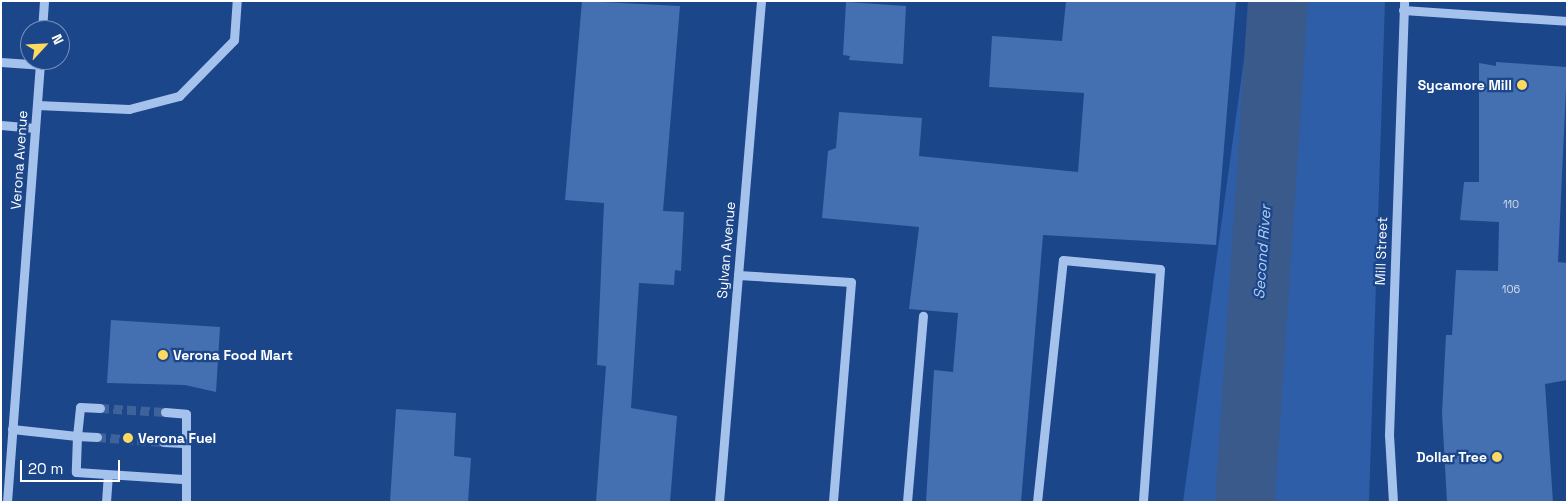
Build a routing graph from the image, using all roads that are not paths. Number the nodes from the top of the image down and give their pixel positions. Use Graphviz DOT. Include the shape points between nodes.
graph roads {
  1 [pos="44,1"];
  2 [pos="237,1"];
  3 [pos="761,1"];
  4 [pos="1404,5"];
  5 [pos="43,20"];
  6 [pos="1567,21"];
  7 [pos="1,62"];
  8 [pos="20,62"];
  9 [pos="40,70"];
  10 [pos="37,105"];
  11 [pos="1,125"];
  12 [pos="35,128"];
  13 [pos="738,275"];
  14 [pos="923,316"];
  15 [pos="100,408"];
  16 [pos="165,412"];
  17 [pos="12,429"];
  18 [pos="77,436"];
  19 [pos="97,437"];
  20 [pos="162,442"];
  21 [pos="184,443"];
  22 [pos="108,475"];
  23 [pos="183,479"];
  24 [pos="8,502"];
  25 [pos="106,502"];
  26 [pos="186,502"];
  27 [pos="719,502"];
  28 [pos="833,502"];
  29 [pos="907,502"];
  30 [pos="1037,502"];
  31 [pos="1143,502"];
  32 [pos="1393,502"];
  1 -- 5 [label="street"];
  2 -- 10 [label="street" via="234,40 179,96 129,109"];
  3 -- 13 [label="street, Sylvan Avenue"];
  4 -- 6 [label="street"];
  4 -- 32 [label="street, Mill Street" via="1389,435"];
  7 -- 8 [label="street"];
  9 -- 10 [label="street, Verona Avenue"];
  10 -- 12 [label="street, Verona Avenue"];
  11 -- 12 [label="street"];
  12 -- 17 [label="street, Verona Avenue"];
  13 -- 27 [label="street, Sylvan Avenue"];
  13 -- 28 [label="street" via="851,282"];
  14 -- 29 [label="street"];
  15 -- 18 [label="street" via="80,407"];
  16 -- 21 [label="street" via="186,414"];
  17 -- 18 [label="street"];
  17 -- 24 [label="street, Verona Avenue"];
  18 -- 19 [label="street"];
  18 -- 22 [label="street" via="76,472"];
  20 -- 21 [label="street"];
  21 -- 23 [label="street"];
  22 -- 23 [label="street"];
  22 -- 25 [label="street"];
  23 -- 26 [label="street"];
  30 -- 31 [label="street" via="1063,260 1160,268"];
}
